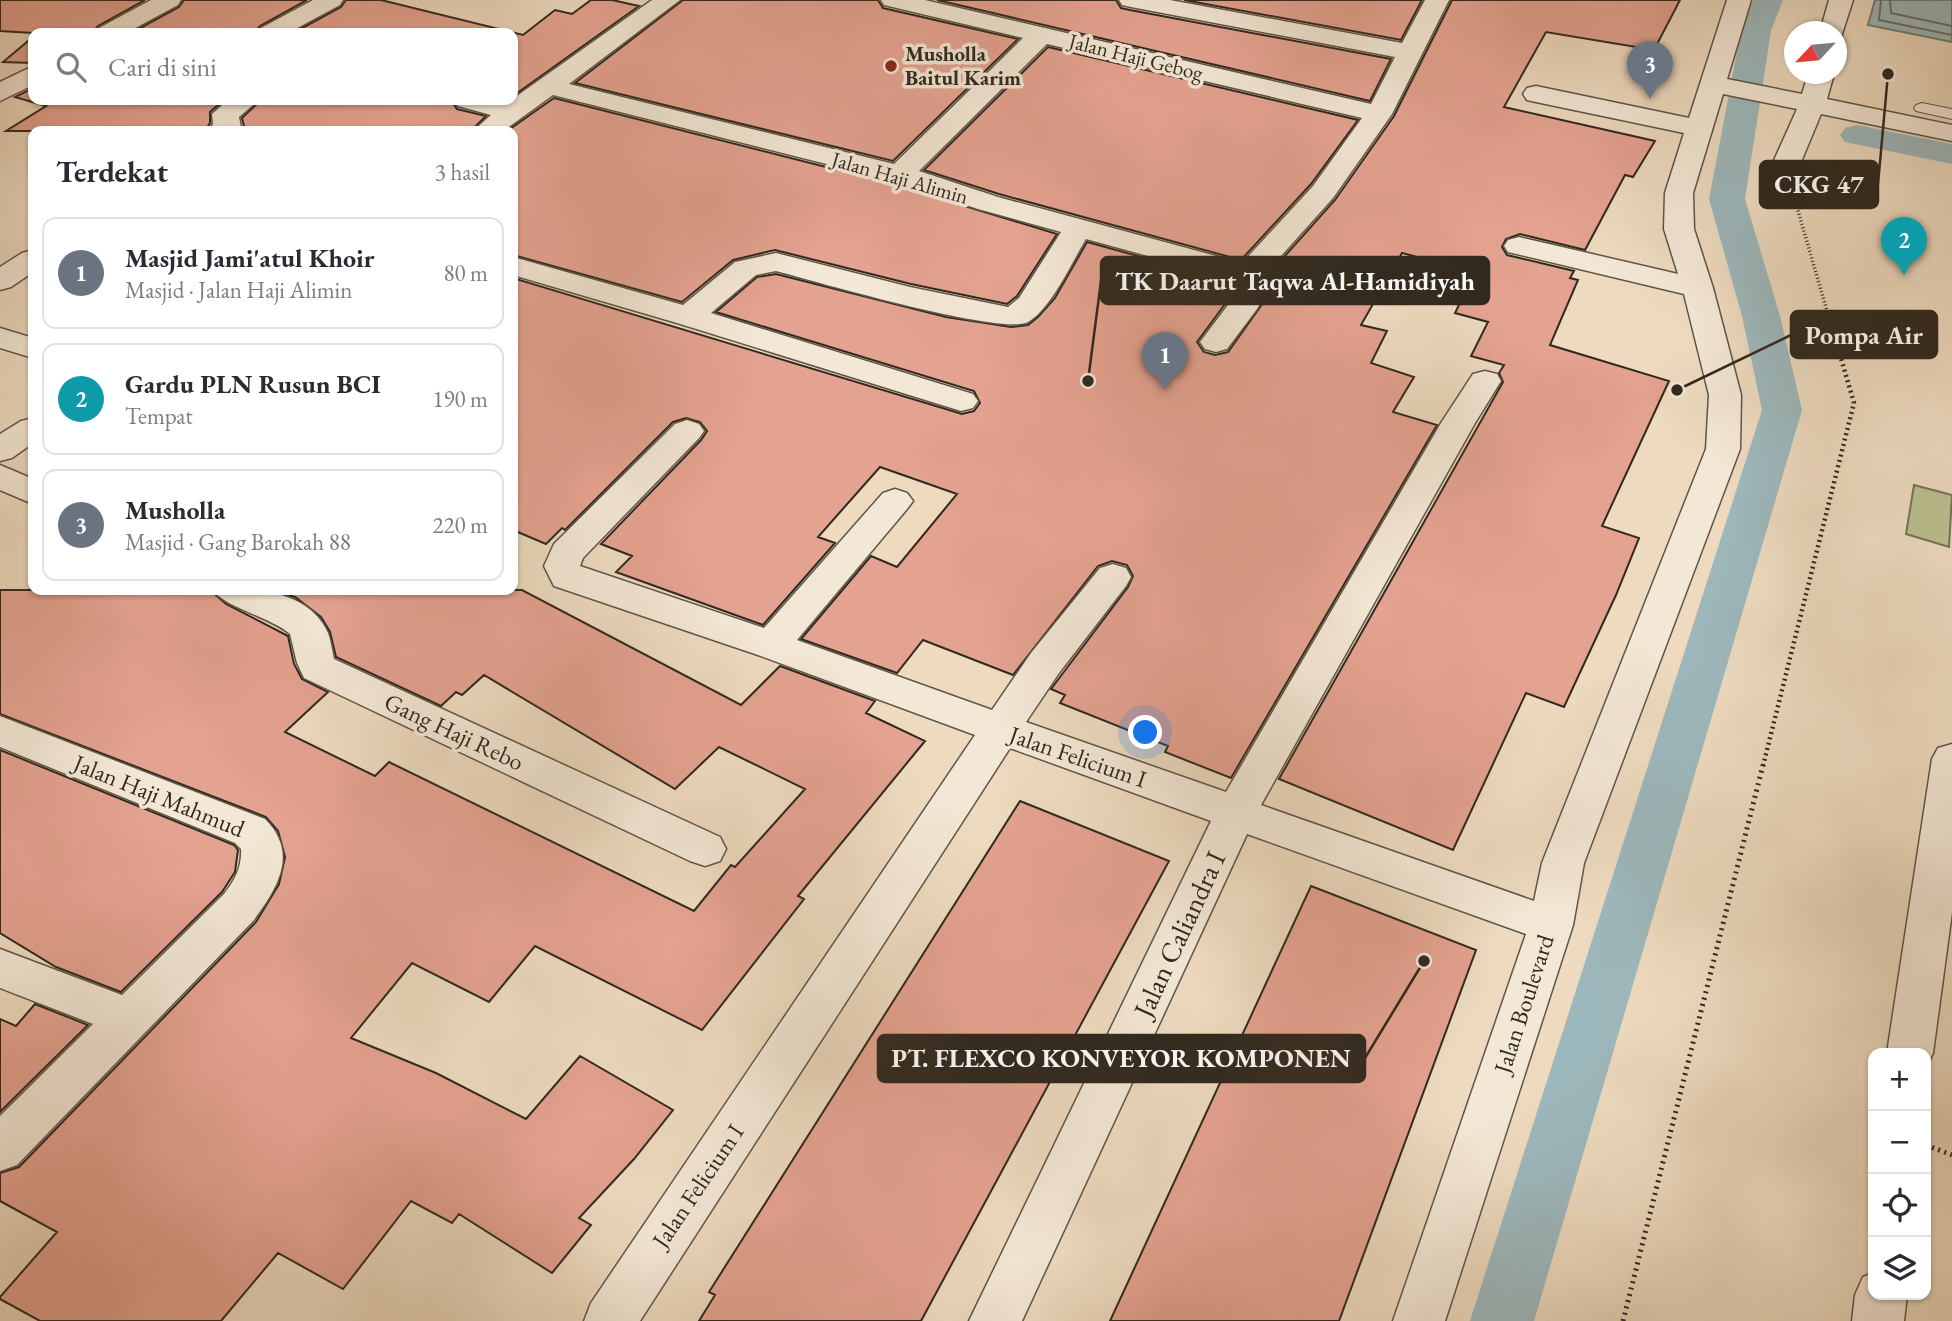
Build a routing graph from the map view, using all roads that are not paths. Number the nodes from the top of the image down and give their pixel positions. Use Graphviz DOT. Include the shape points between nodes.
graph roads {
  1 [pos="169,0"];
  2 [pos="331,0"];
  3 [pos="668,0"];
  4 [pos="893,0"];
  5 [pos="1131,0"];
  6 [pos="1437,0"];
  7 [pos="1739,0"];
  8 [pos="1841,0"];
  9 [pos="1835,21"];
  10 [pos="117,28"];
  11 [pos="279,28"];
  12 [pos="1042,34"];
  13 [pos="1412,54"];
  14 [pos="28,77"];
  15 [pos="1814,84"];
  16 [pos="551,87"];
  17 [pos="1728,87"];
  18 [pos="0,93"];
  19 [pos="1536,94"];
  20 [pos="1803,101"];
  21 [pos="238,105"];
  22 [pos="485,105"];
  23 [pos="1923,108"];
  24 [pos="513,113"];
  25 [pos="1379,114"];
  26 [pos="1952,114"];
  27 [pos="227,126"];
  28 [pos="494,126"];
  29 [pos="1699,128"];
  30 [pos="1952,133"];
  31 [pos="1785,167"];
  32 [pos="900,174"];
  33 [pos="1079,227"];
  34 [pos="1519,246"];
  35 [pos="28,262"];
  36 [pos="518,267"];
  37 [pos="1248,274"];
  38 [pos="0,281"];
  39 [pos="1698,288"];
  40 [pos="688,316"];
  41 [pos="0,338"];
  42 [pos="1216,342"];
  43 [pos="28,346"];
  44 [pos="1485,381"];
  45 [pos="961,401"];
  46 [pos="28,431"];
  47 [pos="687,431"];
  48 [pos="0,450"];
  49 [pos="0,476"];
  50 [pos="28,490"];
  51 [pos="895,501"];
  52 [pos="1113,577"];
  53 [pos="243,595"];
  54 [pos="771,645"];
  55 [pos="1001,729"];
  56 [pos="0,731"];
  57 [pos="1952,759"];
  58 [pos="1236,812"];
  59 [pos="705,849"];
  60 [pos="1551,925"];
  61 [pos="0,968"];
  62 [pos="130,1018"];
  63 [pos="1911,1048"];
  64 [pos="0,1149"];
  65 [pos="1880,1300"];
  66 [pos="610,1321"];
  67 [pos="995,1321"];
  68 [pos="1419,1321"];
  69 [pos="1878,1321"];
  1 -- 10 [label="street"];
  2 -- 11 [label="street"];
  3 -- 16 [label="street"];
  4 -- 12 [label="street, Jalan Haji Gebog"];
  5 -- 13 [label="street"];
  6 -- 13 [label="street"];
  7 -- 17 [label="street"];
  8 -- 9 [label="street"];
  12 -- 25 [label="street, Jalan Haji Gebog"];
  12 -- 32 [label="street"];
  13 -- 25 [label="street"];
  14 -- 18 [label="street"];
  15 -- 20 [label="street"];
  16 -- 24 [label="street"];
  16 -- 32 [label="street, Jalan Haji Alimin"];
  17 -- 20 [label="street"];
  17 -- 29 [label="street"];
  19 -- 29 [label="street"];
  20 -- 30 [label="street"];
  20 -- 31 [label="street"];
  21 -- 27 [label="street" via="225,114"];
  22 -- 24 [label="street"];
  23 -- 26 [label="lane"];
  24 -- 28 [label="street"];
  25 -- 37 [label="street" via="1323,192"];
  29 -- 39 [label="street" via="1679,193 1679,229"];
  32 -- 33 [label="street, Jalan Haji Alimin"];
  33 -- 37 [label="street, Jalan Haji Alimin"];
  33 -- 40 [label="street" via="1031,304 1016,316 908,296 776,261 746,268"];
  34 -- 39 [label="street"];
  35 -- 38 [label="street"];
  36 -- 40 [label="street"];
  37 -- 42 [label="street" via="1246,302"];
  39 -- 60 [label="street" via="1725,395 1723,449 1563,863"];
  40 -- 45 [label="street"];
  41 -- 43 [label="street"];
  44 -- 58 [label="street"];
  46 -- 48 [label="street"];
  47 -- 54 [label="street" via="567,553 563,571 577,582"];
  49 -- 50 [label="street"];
  51 -- 54 [label="street"];
  52 -- 55 [label="street" via="1045,663"];
  53 -- 59 [label="street, Gang Haji Rebo" via="307,627 318,667"];
  54 -- 55 [label="street"];
  55 -- 58 [label="street, Jalan Felicium I"];
  55 -- 66 [label="street, Jalan Felicium I"];
  56 -- 62 [label="street, Jalan Haji Mahmud" via="259,838 262,863 252,890"];
  57 -- 63 [label="street"];
  58 -- 60 [label="street, Jalan Boulevard"];
  58 -- 67 [label="street, Jalan Caliandra I"];
  60 -- 68 [label="street, Jalan Boulevard"];
  61 -- 62 [label="street"];
  62 -- 64 [label="street, Jalan Haji Mahmud"];
  65 -- 69 [label="street"];
}
